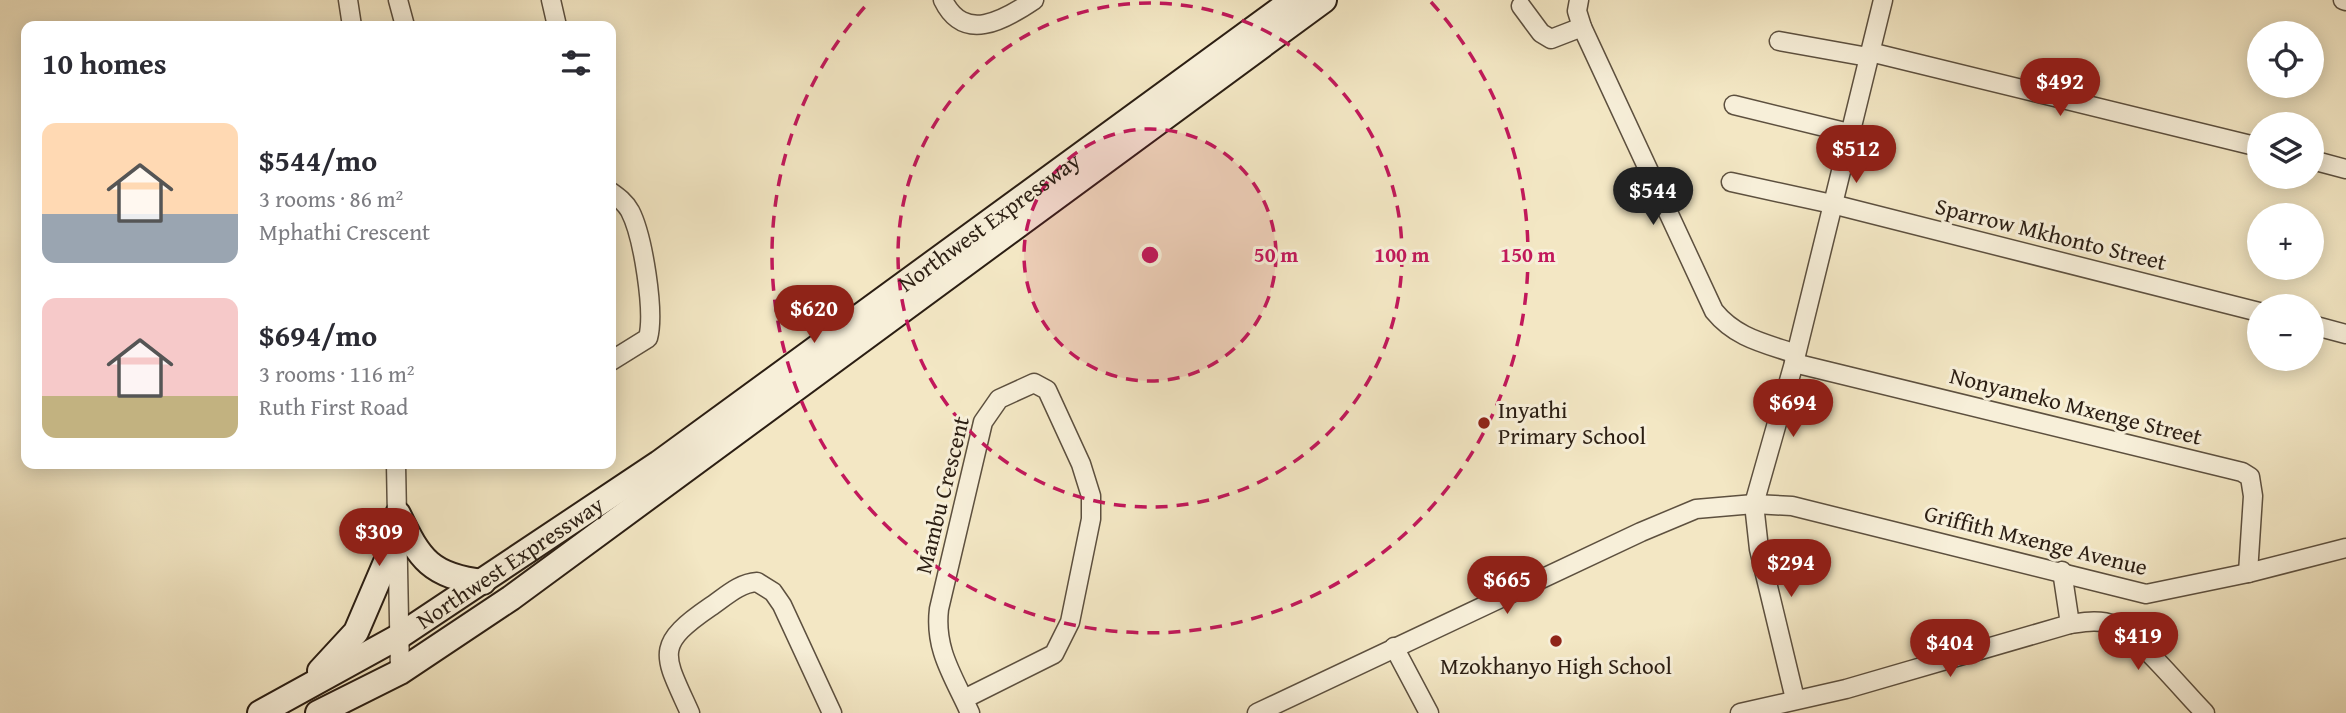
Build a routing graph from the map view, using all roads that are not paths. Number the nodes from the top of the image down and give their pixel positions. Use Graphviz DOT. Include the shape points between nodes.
graph roads {
  1 [pos="348,0"];
  2 [pos="398,0"];
  3 [pos="551,0"];
  4 [pos="943,0"];
  5 [pos="1034,0"];
  6 [pos="1293,0"];
  7 [pos="1324,0"];
  8 [pos="1579,0"];
  9 [pos="1883,0"];
  10 [pos="1521,6"];
  11 [pos="351,21"];
  12 [pos="404,21"];
  13 [pos="556,21"];
  14 [pos="1581,27"];
  15 [pos="1779,41"];
  16 [pos="1869,54"];
  17 [pos="1734,105"];
  18 [pos="1849,133"];
  19 [pos="2247,144"];
  20 [pos="2324,163"];
  21 [pos="2346,169"];
  22 [pos="1731,183"];
  23 [pos="616,196"];
  24 [pos="1832,204"];
  25 [pos="2247,309"];
  26 [pos="2324,329"];
  27 [pos="2346,334"];
  28 [pos="1795,358"];
  29 [pos="616,359"];
  30 [pos="396,469"];
  31 [pos="1755,504"];
  32 [pos="398,524"];
  33 [pos="2346,548"];
  34 [pos="2062,571"];
  35 [pos="2248,573"];
  36 [pos="483,582"];
  37 [pos="2070,624"];
  38 [pos="398,637"];
  39 [pos="1394,647"];
  40 [pos="400,671"];
  41 [pos="1795,699"];
  42 [pos="288,700"];
  43 [pos="967,706"];
  44 [pos="260,713"];
  45 [pos="318,713"];
  46 [pos="690,713"];
  47 [pos="832,713"];
  48 [pos="1258,713"];
  49 [pos="1429,713"];
  50 [pos="1740,713"];
  51 [pos="2205,713"];
  1 -- 11 [label="street"];
  2 -- 12 [label="street"];
  3 -- 13 [label="street"];
  4 -- 5 [label="street" via="955,19 978,25"];
  6 -- 36 [label="main road, Northwest Expressway" via="659,463"];
  7 -- 40 [label="main road, Northwest Expressway" via="511,597"];
  8 -- 14 [label="street"];
  9 -- 16 [label="street"];
  10 -- 14 [label="street" via="1551,39"];
  14 -- 28 [label="street" via="1714,311 1733,331"];
  15 -- 16 [label="street"];
  16 -- 18 [label="street"];
  16 -- 19 [label="street"];
  17 -- 18 [label="street"];
  18 -- 24 [label="street"];
  20 -- 21 [label="street"];
  22 -- 24 [label="street, Sparrow Mkhonto Street"];
  23 -- 29 [label="street" via="634,222 652,322 648,338"];
  24 -- 25 [label="street, Sparrow Mkhonto Street"];
  24 -- 28 [label="street"];
  26 -- 27 [label="street"];
  28 -- 31 [label="street"];
  28 -- 35 [label="street, Nonyameko Mxenge Street" via="2246,474 2253,496"];
  30 -- 32 [label="street"];
  31 -- 34 [label="street, Griffith Mxenge Avenue" via="1792,506"];
  31 -- 39 [label="street, Griffith Mxenge Avenue" via="1696,509 1674,517"];
  31 -- 41 [label="street" via="1759,549"];
  32 -- 36 [label="main road" via="431,567 444,575"];
  32 -- 38 [label="street"];
  32 -- 42 [label="main road" via="356,632"];
  33 -- 35 [label="street, Griffith Mxenge Avenue"];
  34 -- 35 [label="street, Griffith Mxenge Avenue" via="2146,594"];
  34 -- 37 [label="street"];
  36 -- 38 [label="main road, Northwest Expressway"];
  37 -- 41 [label="street" via="1846,689"];
  37 -- 51 [label="street" via="2115,625"];
  38 -- 40 [label="street"];
  38 -- 42 [label="main road, Northwest Expressway"];
  39 -- 48 [label="street, Griffith Mxenge Avenue"];
  39 -- 49 [label="street"];
  40 -- 45 [label="main road, Northwest Expressway"];
  41 -- 50 [label="street"];
  42 -- 44 [label="main road, Northwest Expressway"];
  43 -- 43 [label="street, Mambu Crescent" via="943,660 939,642 943,596 983,422 999,399 1034,383 1047,390 1091,496 1091,519 1070,622 1054,654"];
  46 -- 47 [label="street" via="668,658 671,639 740,586 757,582 782,605"];
}
